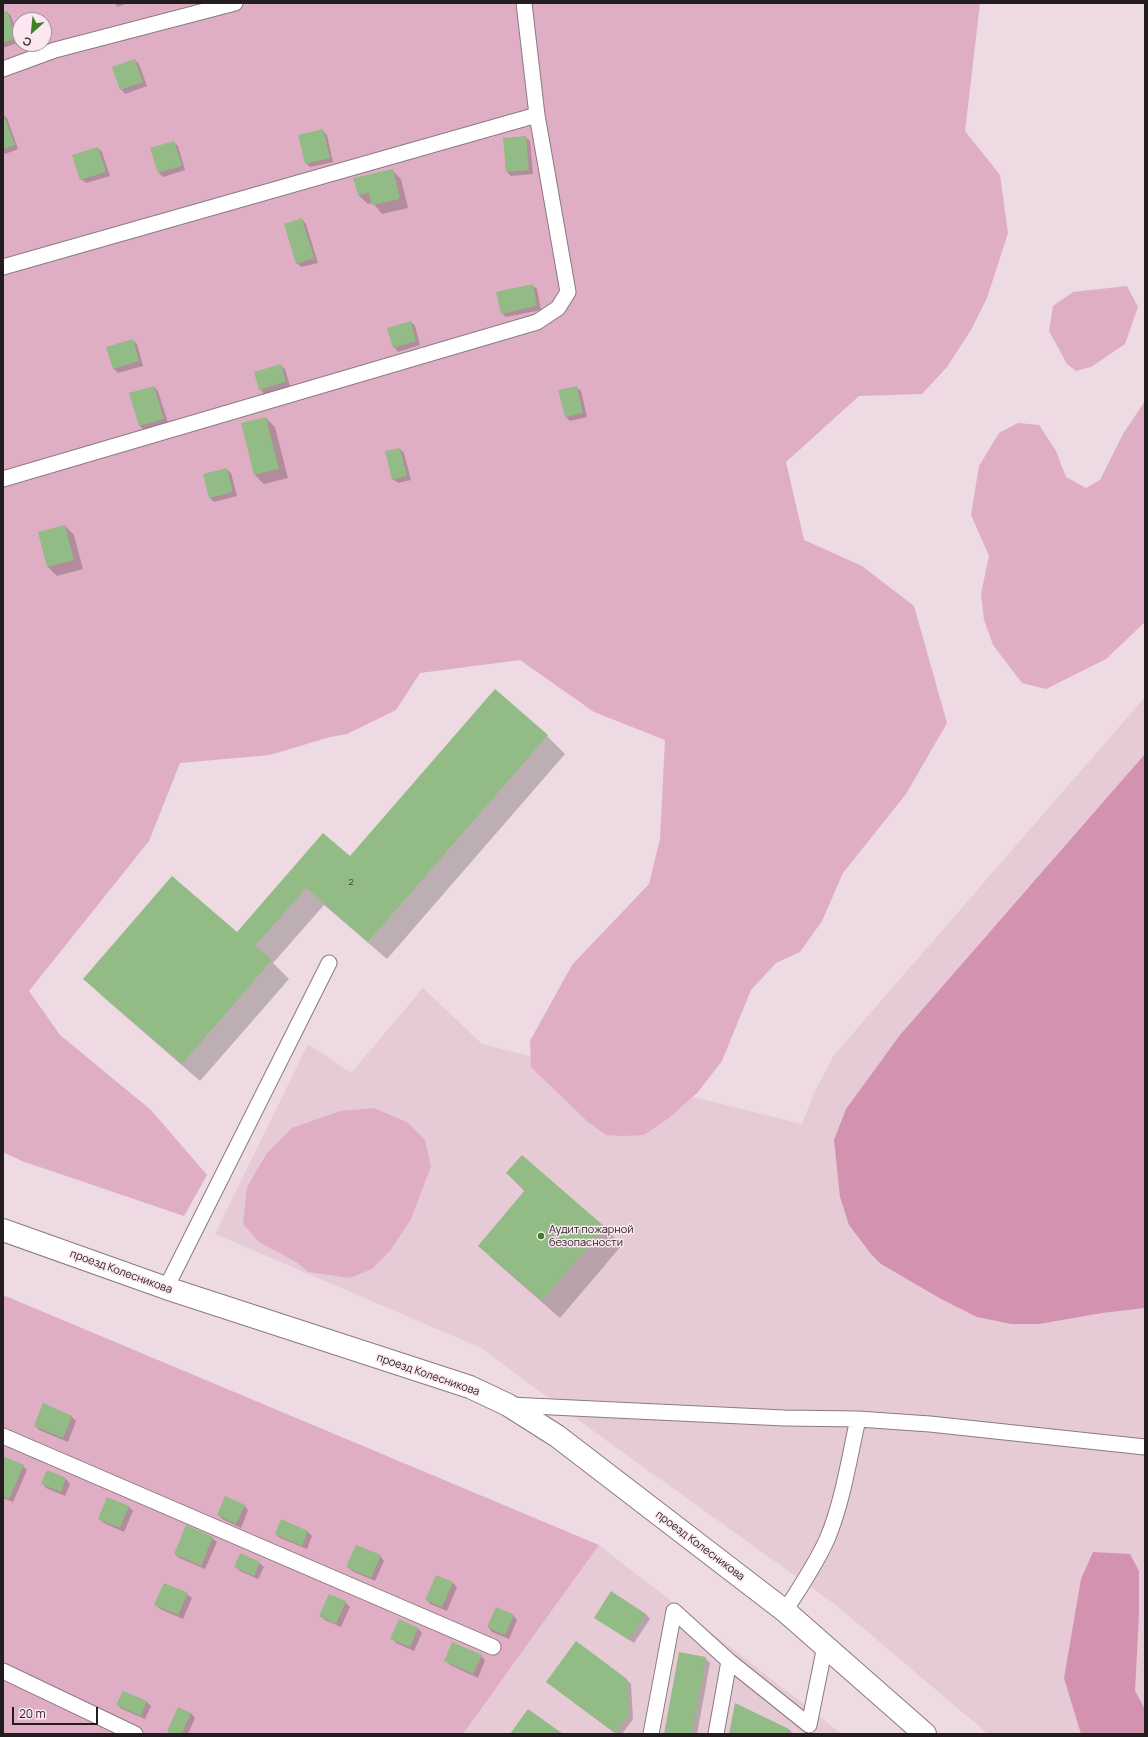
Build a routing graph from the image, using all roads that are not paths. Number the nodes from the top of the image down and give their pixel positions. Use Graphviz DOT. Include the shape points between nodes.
graph roads {
  1 [pos="235,3"];
  2 [pos="524,3"];
  3 [pos="3,69"];
  4 [pos="537,115"];
  5 [pos="3,267"];
  6 [pos="3,479"];
  7 [pos="329,963"];
  8 [pos="3,1230"];
  9 [pos="166,1288"];
  10 [pos="508,1405"];
  11 [pos="858,1419"];
  12 [pos="3,1436"];
  13 [pos="1145,1447"];
  14 [pos="785,1611"];
  15 [pos="825,1646"];
  16 [pos="493,1647"];
  17 [pos="729,1661"];
  18 [pos="3,1671"];
  19 [pos="809,1730"];
  20 [pos="135,1734"];
  21 [pos="651,1734"];
  22 [pos="716,1734"];
  23 [pos="925,1734"];
  1 -- 3 [label="lane" via="55,50"];
  2 -- 4 [label="lane"];
  4 -- 5 [label="lane"];
  4 -- 6 [label="lane" via="568,292 558,308 537,322"];
  7 -- 9 [label="lane"];
  8 -- 9 [label="street, проезд Колесникова"];
  9 -- 10 [label="street, проезд Колесникова" via="470,1387"];
  10 -- 11 [label="lane"];
  10 -- 14 [label="street, проезд Колесникова" via="556,1436"];
  11 -- 13 [label="lane" via="930,1424"];
  11 -- 14 [label="lane" via="840,1503 828,1538"];
  12 -- 16 [label="lane"];
  14 -- 15 [label="street, проезд Колесникова"];
  15 -- 19 [label="lane"];
  15 -- 23 [label="street, проезд Колесникова"];
  17 -- 19 [label="lane"];
  17 -- 21 [label="lane" via="674,1611"];
  17 -- 22 [label="lane"];
  18 -- 20 [label="lane"];
}
